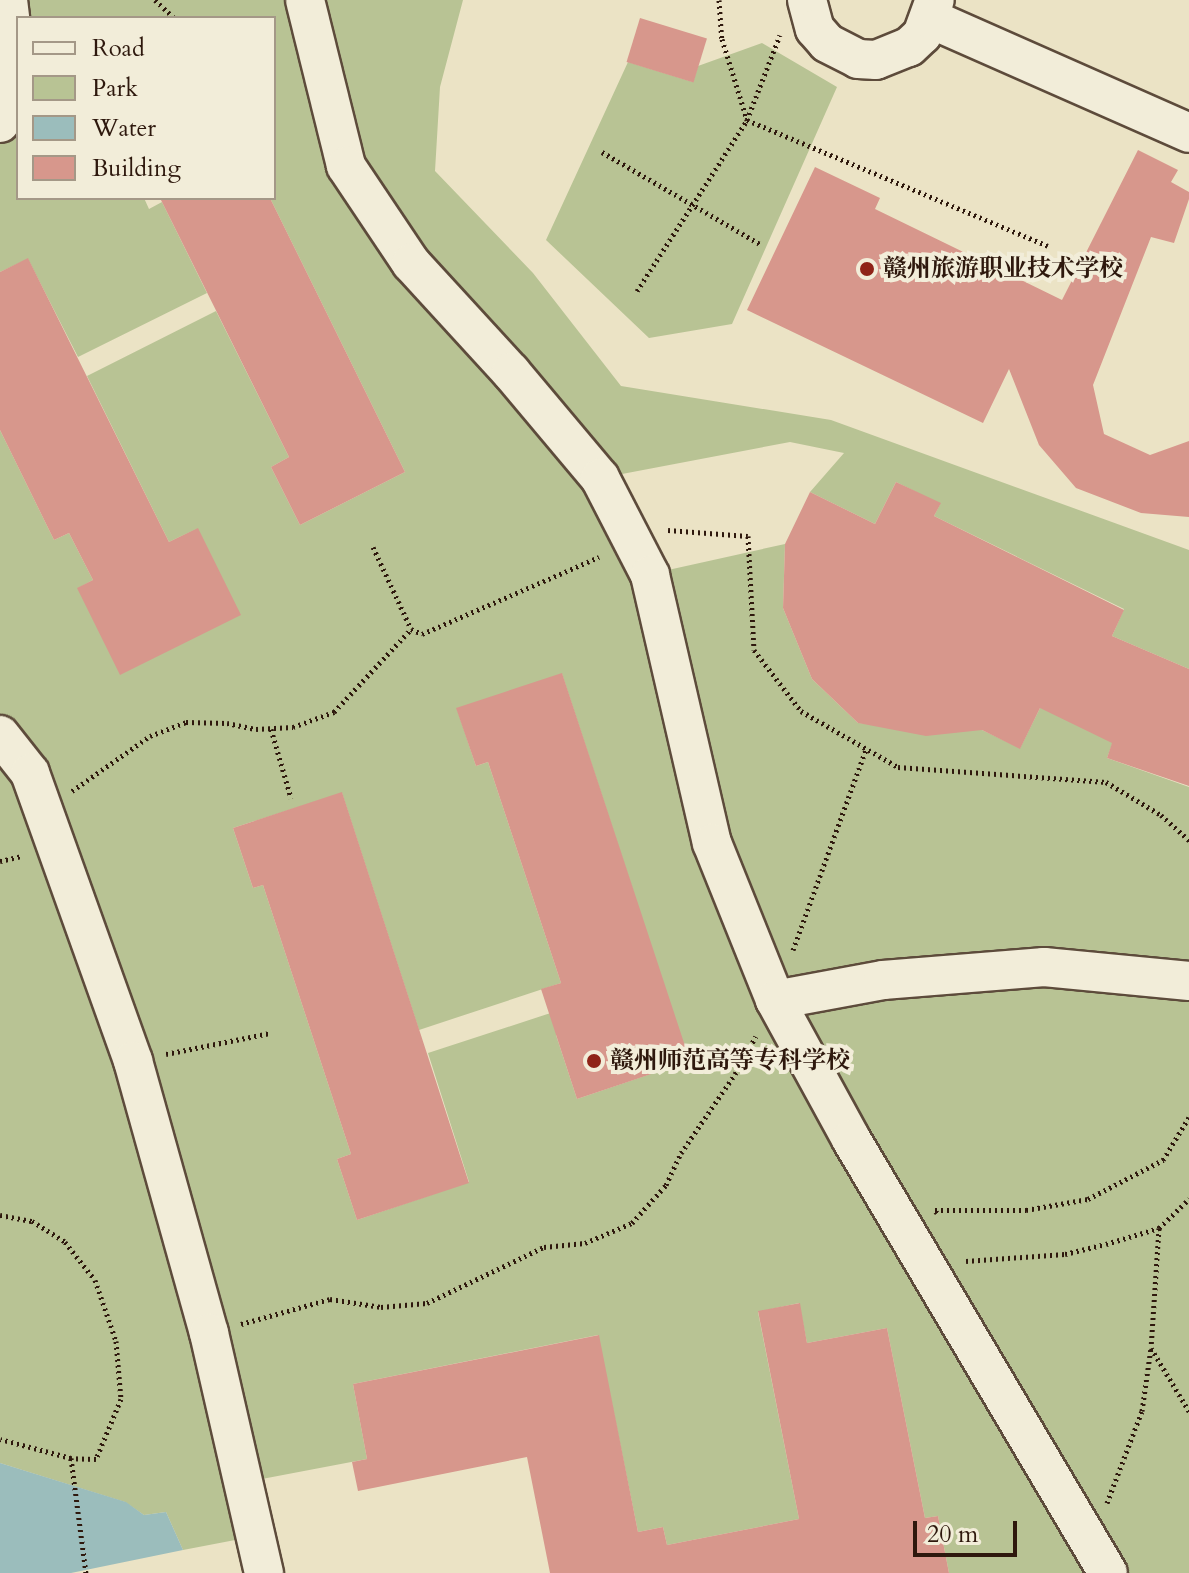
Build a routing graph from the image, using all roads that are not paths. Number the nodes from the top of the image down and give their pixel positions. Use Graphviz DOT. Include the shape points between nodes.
graph roads {
  1 [pos="8,0"];
  2 [pos="305,0"];
  3 [pos="933,9"];
  4 [pos="796,12"];
  5 [pos="0,123"];
  6 [pos="1189,133"];
  7 [pos="0,735"];
  8 [pos="1189,981"];
  9 [pos="775,1000"];
  10 [pos="1101,1560"];
  11 [pos="264,1573"];
  1 -- 5 [label="street" via="14,49"];
  2 -- 9 [label="street" via="346,166 411,263 600,478 650,575 712,843"];
  3 -- 4 [label="street" via="909,47 876,60 858,59 827,43"];
  3 -- 6 [label="street"];
  7 -- 11 [label="street" via="30,773 133,1061 209,1333"];
  8 -- 9 [label="street" via="1044,967 883,980"];
  9 -- 10 [label="street" via="851,1139 944,1258"];
}
